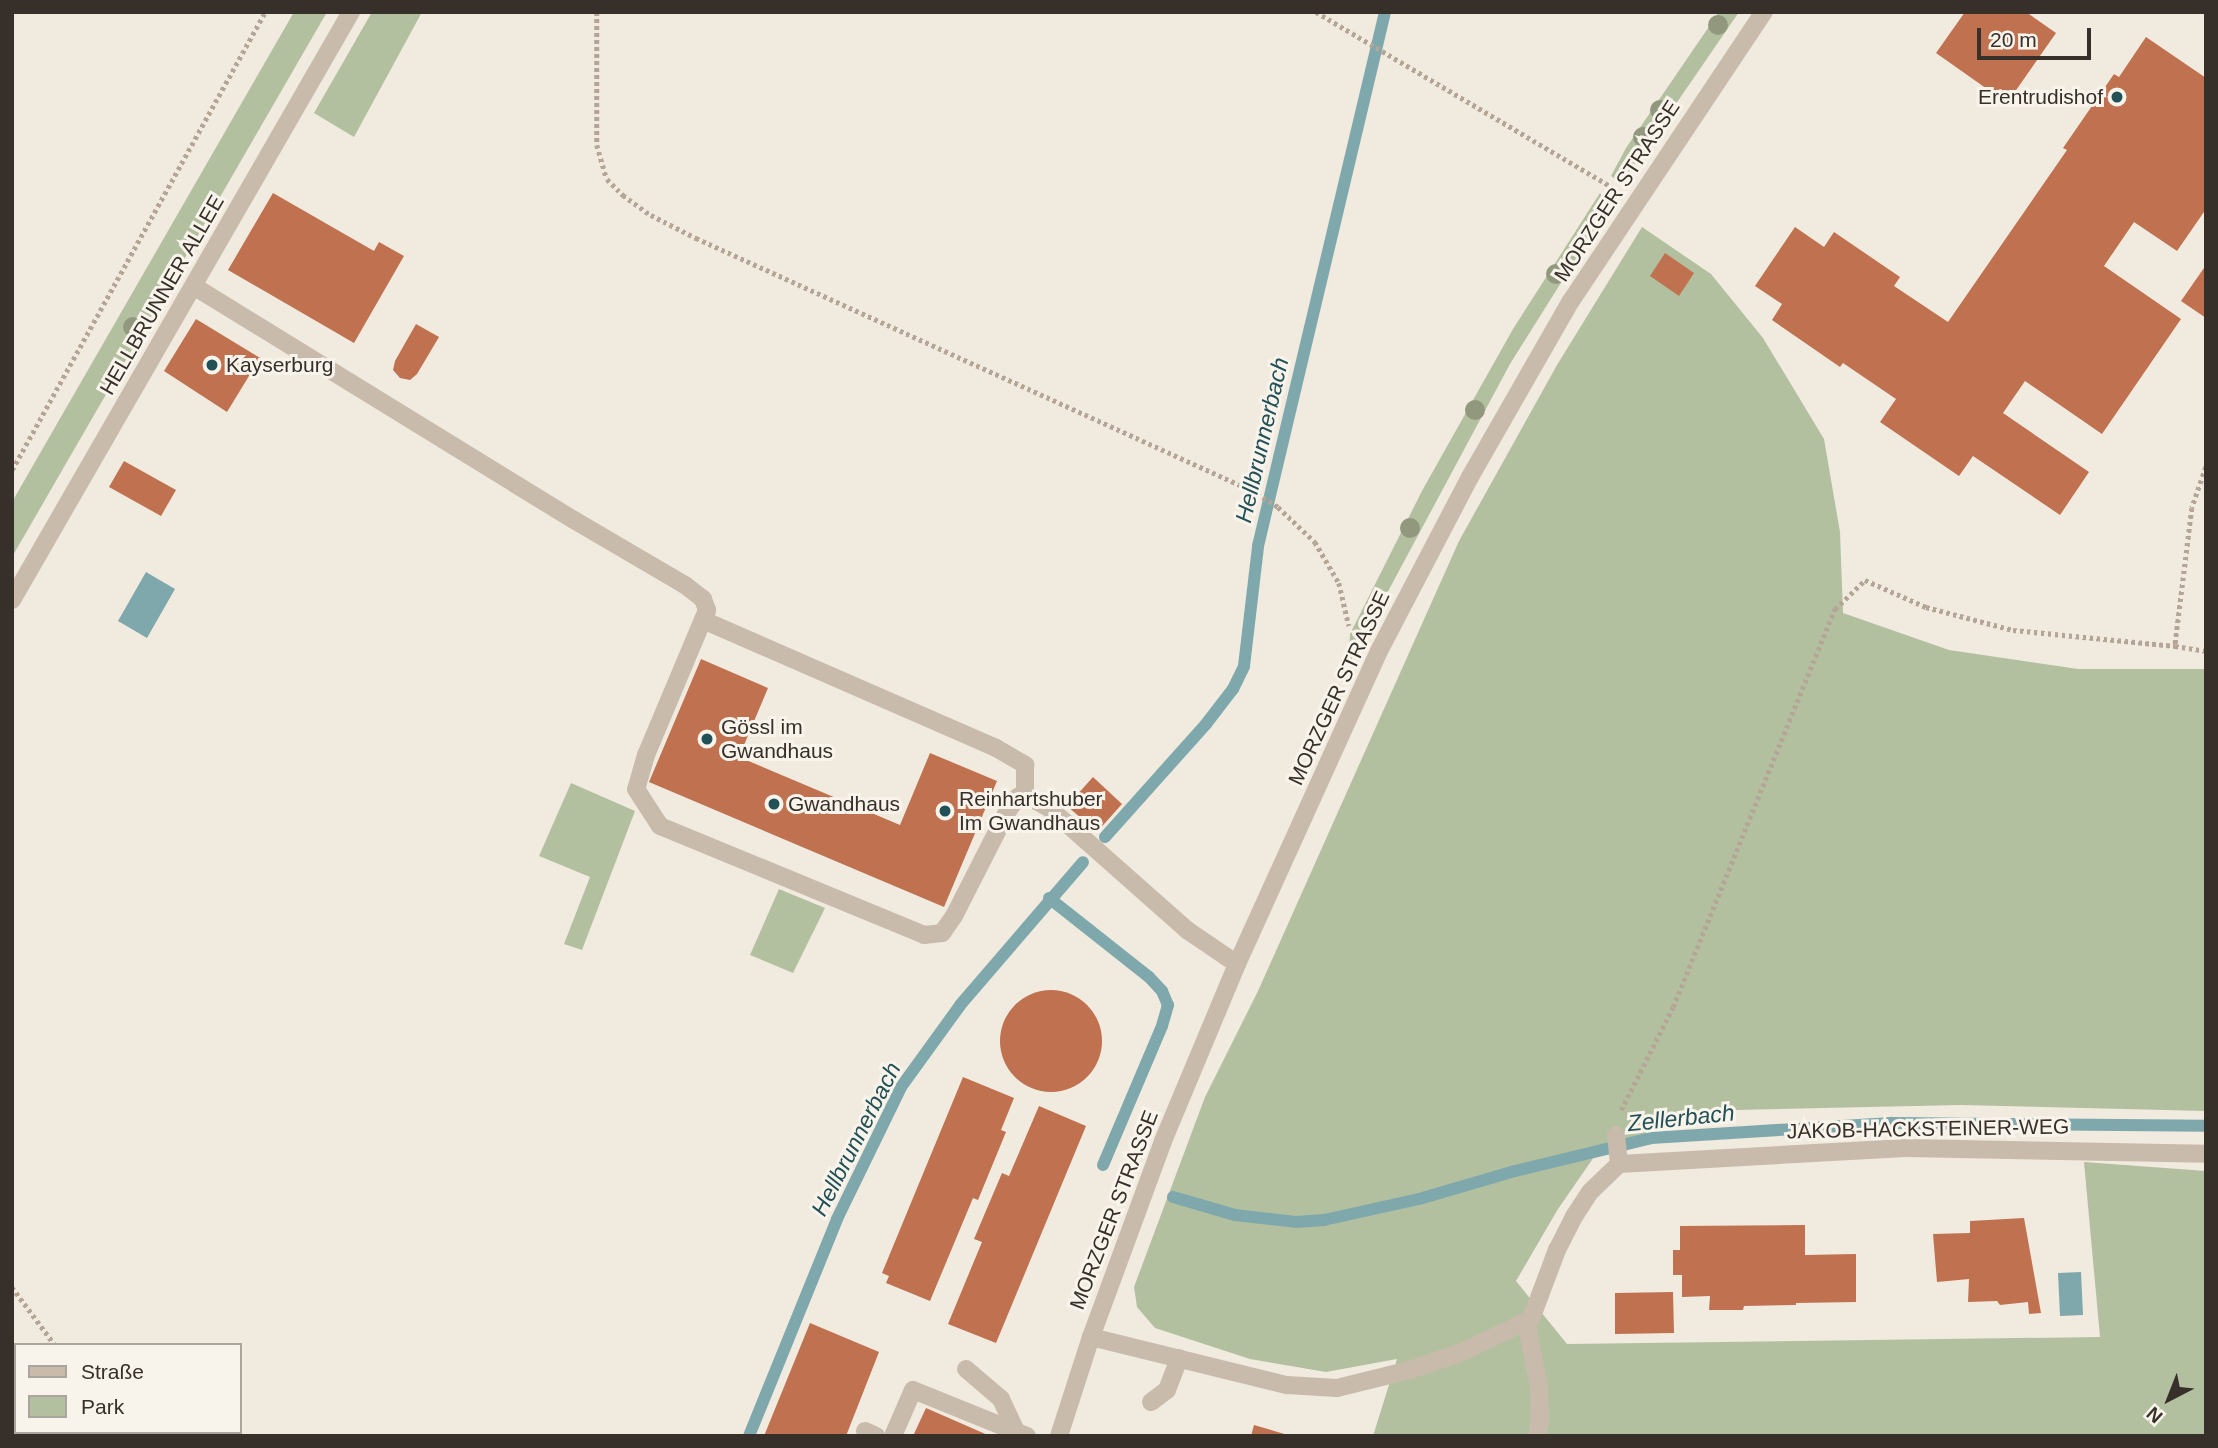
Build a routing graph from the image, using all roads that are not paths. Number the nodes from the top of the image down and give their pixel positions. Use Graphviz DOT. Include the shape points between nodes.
graph roads {
  1 [pos="351,12"];
  2 [pos="1764,12"];
  3 [pos="195,287"];
  4 [pos="12,600"];
  5 [pos="703,620"];
  6 [pos="1025,795"];
  7 [pos="1237,964"];
  8 [pos="1616,1135"];
  9 [pos="2206,1154"];
  10 [pos="1618,1159"];
  11 [pos="1526,1321"];
  12 [pos="1091,1337"];
  13 [pos="1179,1358"];
  14 [pos="967,1369"];
  15 [pos="1151,1402"];
  16 [pos="1022,1433"];
  17 [pos="893,1436"];
  18 [pos="1059,1436"];
  19 [pos="1536,1436"];
  1 -- 3 [label="street, HELLBRUNNER ALLEE"];
  2 -- 7 [label="street, MORZGER STRASSE" via="1565,312 1420,571"];
  3 -- 4 [label="street, HELLBRUNNER ALLEE"];
  3 -- 5 [label="street" via="685,585 706,605"];
  5 -- 6 [label="street" via="996,748 1026,765"];
  5 -- 6 [label="street" via="636,789 660,827 924,936 942,933 1007,812"];
  6 -- 7 [label="street" via="1048,807 1187,930"];
  7 -- 12 [label="street, MORZGER STRASSE" via="1139,1201"];
  8 -- 10 [label="street"];
  9 -- 10 [label="street, JAKOB-HACKSTEINER-WEG" via="1906,1148"];
  10 -- 11 [label="street" via="1574,1215 1531,1319"];
  11 -- 13 [label="street" via="1460,1353 1337,1388 1287,1385"];
  11 -- 19 [label="street" via="1539,1387"];
  12 -- 13 [label="street"];
  12 -- 18 [label="street, MORZGER STRASSE"];
  13 -- 15 [label="street" via="1167,1390"];
  14 -- 16 [label="street" via="1001,1399"];
  16 -- 17 [label="street" via="913,1390"];
}
